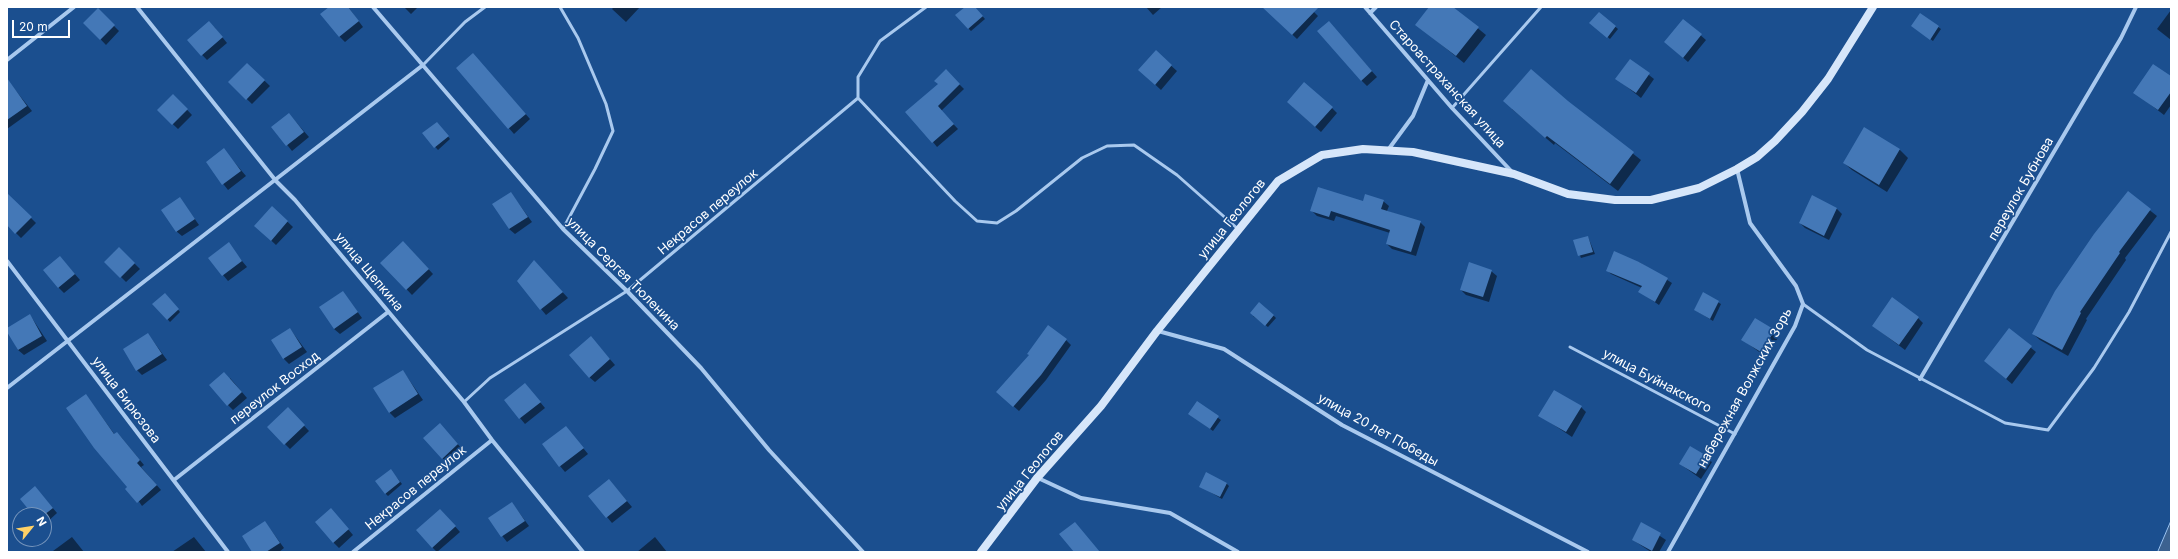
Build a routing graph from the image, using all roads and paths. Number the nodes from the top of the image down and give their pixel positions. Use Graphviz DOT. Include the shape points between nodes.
graph roads {
  1 [pos="74,7"];
  2 [pos="137,7"];
  3 [pos="373,7"];
  4 [pos="485,7"];
  5 [pos="560,7"];
  6 [pos="926,7"];
  7 [pos="1365,7"];
  8 [pos="1376,7"];
  9 [pos="1541,7"];
  10 [pos="1873,7"];
  11 [pos="2136,7"];
  12 [pos="1370,13"];
  13 [pos="7,60"];
  14 [pos="423,65"];
  15 [pos="1428,80"];
  16 [pos="858,98"];
  17 [pos="1452,108"];
  18 [pos="1388,150"];
  19 [pos="1737,169"];
  20 [pos="1514,174"];
  21 [pos="276,181"];
  22 [pos="562,229"];
  23 [pos="1238,230"];
  24 [pos="2171,232"];
  25 [pos="7,261"];
  26 [pos="627,291"];
  27 [pos="1803,304"];
  28 [pos="388,312"];
  29 [pos="1157,331"];
  30 [pos="69,341"];
  31 [pos="1570,347"];
  32 [pos="1920,379"];
  33 [pos="7,388"];
  34 [pos="464,402"];
  35 [pos="1735,434"];
  36 [pos="492,440"];
  37 [pos="1038,478"];
  38 [pos="174,480"];
  39 [pos="228,552"];
  40 [pos="353,552"];
  41 [pos="583,552"];
  42 [pos="863,552"];
  43 [pos="981,552"];
  44 [pos="1238,552"];
  45 [pos="1588,552"];
  46 [pos="1668,552"];
  1 -- 13 [label="street"];
  2 -- 21 [label="street, улица Щепкина"];
  3 -- 14 [label="street, улица Сергея Тюленина"];
  4 -- 14 [label="lane" via="465,22"];
  5 -- 22 [label="lane" via="578,38 606,104 613,131 595,170"];
  6 -- 16 [label="lane" via="880,41 858,77"];
  7 -- 12 [label="street, Староастраханская улица"];
  8 -- 12 [label="street"];
  9 -- 17 [label="lane"];
  10 -- 19 [label="street" via="1832,72 1802,112 1757,157"];
  11 -- 32 [label="street, переулок Бубнова" via="2121,38"];
  12 -- 15 [label="street, Староастраханская улица"];
  14 -- 21 [label="street"];
  14 -- 22 [label="street, улица Сергея Тюленина"];
  15 -- 17 [label="street, Староастраханская улица"];
  15 -- 18 [label="street" via="1413,116"];
  16 -- 23 [label="lane" via="954,201 977,221 997,223 1016,211 1082,158 1107,146 1134,145 1177,175"];
  16 -- 26 [label="lane, Некрасов переулок"];
  17 -- 20 [label="street, Староастраханская улица"];
  18 -- 20 [label="street, улица Геологов" via="1413,152"];
  18 -- 23 [label="street, улица Геологов" via="1363,149 1322,155 1278,181"];
  19 -- 20 [label="street, улица Геологов" via="1699,188 1651,200 1615,200 1568,194"];
  19 -- 27 [label="street, набережная Волжских Зорь" via="1750,223 1796,286"];
  21 -- 28 [label="street, улица Щепкина" via="295,200"];
  21 -- 30 [label="street"];
  22 -- 26 [label="street, улица Сергея Тюленина"];
  23 -- 29 [label="street, улица Геологов"];
  24 -- 32 [label="lane" via="2098,362 2048,430 2005,423"];
  25 -- 30 [label="street, улица Бирюзова"];
  26 -- 34 [label="lane, Некрасов переулок" via="490,378"];
  26 -- 42 [label="street, улица Сергея Тюленина" via="701,368 769,450"];
  27 -- 32 [label="lane" via="1867,350"];
  27 -- 35 [label="street, набережная Волжских Зорь" via="1795,326"];
  28 -- 34 [label="street, улица Щепкина"];
  28 -- 38 [label="street, переулок Восход"];
  29 -- 37 [label="street, улица Геологов" via="1101,406"];
  29 -- 45 [label="street, улица 20 лет Победы" via="1224,349 1342,425"];
  30 -- 33 [label="street"];
  30 -- 38 [label="street, улица Бирюзова"];
  31 -- 35 [label="lane, улица Буйнакского"];
  34 -- 36 [label="street, улица Щепкина"];
  35 -- 46 [label="street, набережная Волжских Зорь"];
  36 -- 40 [label="street, Некрасов переулок"];
  36 -- 41 [label="street, улица Щепкина"];
  37 -- 43 [label="street, улица Геологов"];
  37 -- 44 [label="street" via="1081,498 1170,512"];
  38 -- 39 [label="street, улица Бирюзова"];
}
